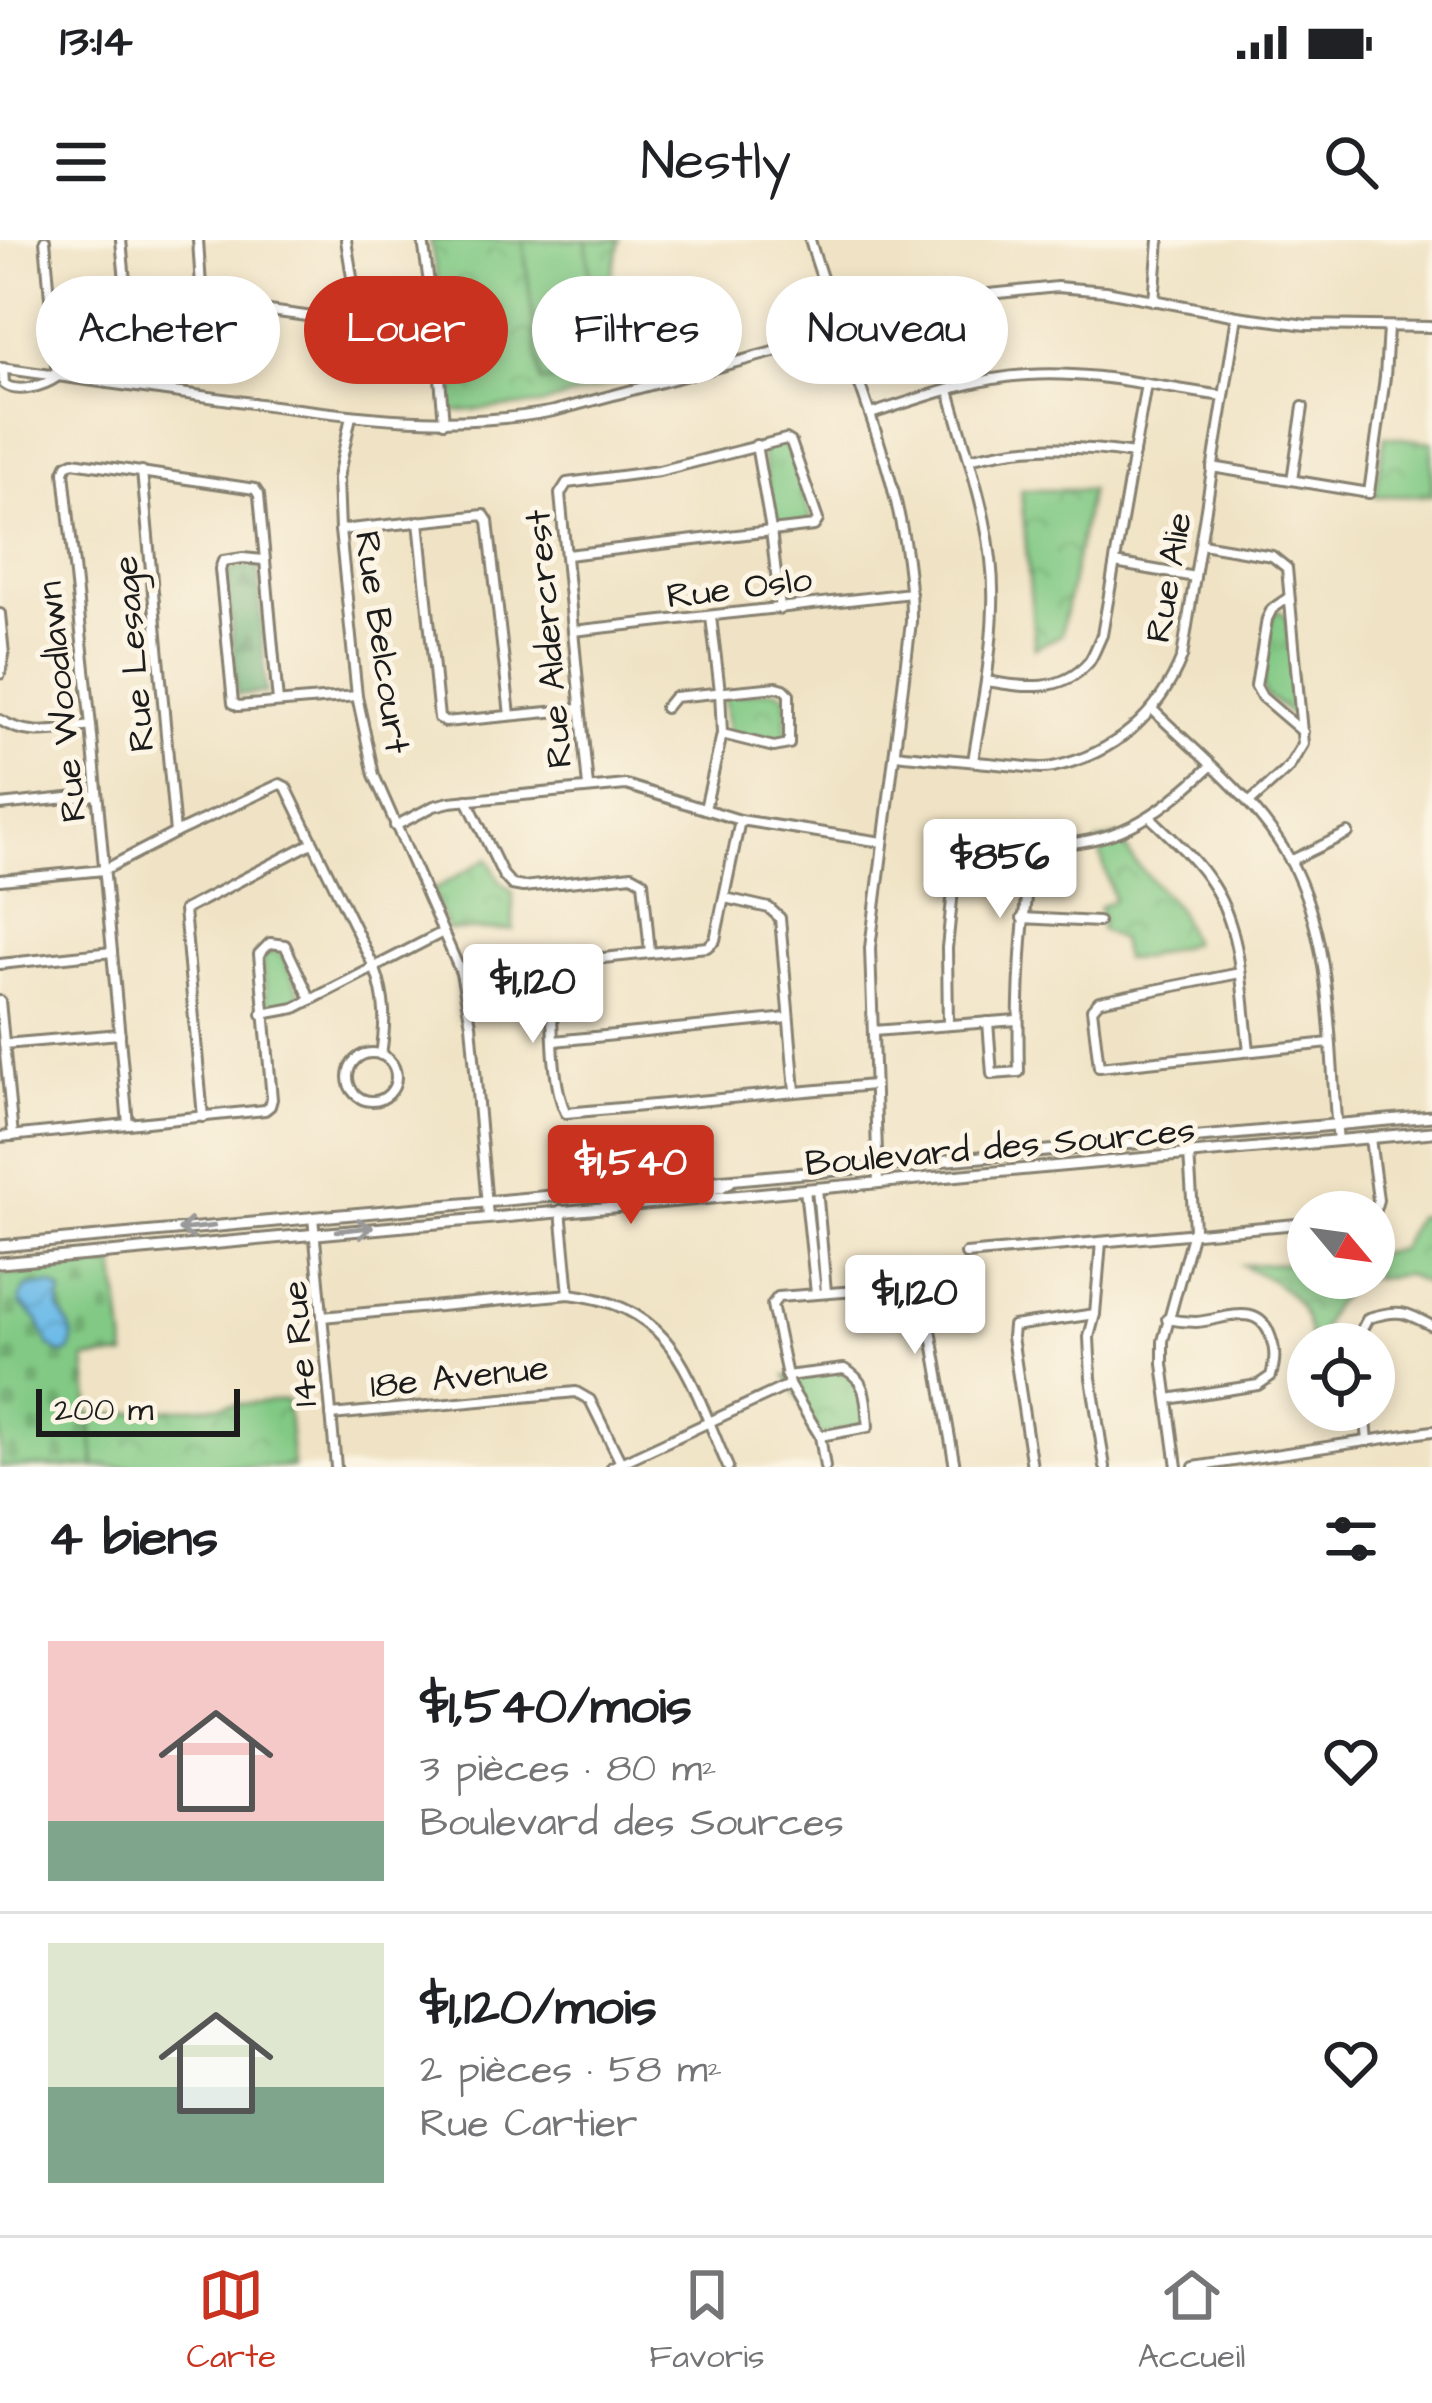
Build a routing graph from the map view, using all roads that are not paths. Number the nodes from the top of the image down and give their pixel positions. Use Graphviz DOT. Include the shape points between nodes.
graph roads {
  1 [pos="45,240"];
  2 [pos="121,240"];
  3 [pos="198,240"];
  4 [pos="346,240"];
  5 [pos="422,240"];
  6 [pos="810,240"];
  7 [pos="1159,240"];
  8 [pos="48,276"];
  9 [pos="125,276"];
  10 [pos="200,276"];
  11 [pos="352,276"];
  12 [pos="427,276"];
  13 [pos="822,276"];
  14 [pos="1008,292"];
  15 [pos="1154,302"];
  16 [pos="1237,316"];
  17 [pos="1432,327"];
  18 [pos="1388,328"];
  19 [pos="766,354"];
  20 [pos="2,368"];
  21 [pos="36,374"];
  22 [pos="47,384"];
  23 [pos="110,384"];
  24 [pos="441,384"];
  25 [pos="860,384"];
  26 [pos="1146,384"];
  27 [pos="950,390"];
  28 [pos="1224,396"];
  29 [pos="1303,407"];
  30 [pos="871,414"];
  31 [pos="351,416"];
  32 [pos="445,422"];
  33 [pos="756,445"];
  34 [pos="1134,454"];
  35 [pos="969,459"];
  36 [pos="1213,467"];
  37 [pos="142,471"];
  38 [pos="1292,480"];
  39 [pos="419,521"];
  40 [pos="340,530"];
  41 [pos="771,530"];
  42 [pos="1202,544"];
  43 [pos="567,555"];
  44 [pos="263,560"];
  45 [pos="1115,563"];
  46 [pos="1196,577"];
  47 [pos="911,593"];
  48 [pos="1289,597"];
  49 [pos="780,609"];
  50 [pos="0,614"];
  51 [pos="711,617"];
  52 [pos="573,631"];
  53 [pos="0,674"];
  54 [pos="986,681"];
  55 [pos="721,692"];
  56 [pos="357,696"];
  57 [pos="278,702"];
  58 [pos="665,708"];
  59 [pos="579,709"];
  60 [pos="1153,710"];
  61 [pos="510,715"];
  62 [pos="0,720"];
  63 [pos="91,726"];
  64 [pos="1303,732"];
  65 [pos="722,734"];
  66 [pos="894,754"];
  67 [pos="973,761"];
  68 [pos="1211,766"];
  69 [pos="588,787"];
  70 [pos="96,795"];
  71 [pos="467,800"];
  72 [pos="1249,803"];
  73 [pos="0,806"];
  74 [pos="705,809"];
  75 [pos="1150,818"];
  76 [pos="740,820"];
  77 [pos="395,826"];
  78 [pos="176,832"];
  79 [pos="1348,833"];
  80 [pos="883,842"];
  81 [pos="312,843"];
  82 [pos="1033,845"];
  83 [pos="1290,861"];
  84 [pos="104,870"];
  85 [pos="0,880"];
  86 [pos="725,898"];
  87 [pos="1022,918"];
  88 [pos="1098,922"];
  89 [pos="443,932"];
  90 [pos="112,952"];
  91 [pos="650,953"];
  92 [pos="551,963"];
  93 [pos="0,964"];
  94 [pos="375,969"];
  95 [pos="461,973"];
  96 [pos="1240,973"];
  97 [pos="311,1000"];
  98 [pos="0,1001"];
  99 [pos="262,1014"];
  100 [pos="788,1018"];
  101 [pos="1017,1020"];
  102 [pos="988,1022"];
  103 [pos="948,1025"];
  104 [pos="873,1030"];
  105 [pos="120,1034"];
  106 [pos="554,1041"];
  107 [pos="1330,1043"];
  108 [pos="4,1044"];
  109 [pos="1249,1050"];
  110 [pos="381,1055"];
  111 [pos="874,1084"];
  112 [pos="795,1091"];
  113 [pos="1432,1116"];
  114 [pos="203,1117"];
  115 [pos="128,1124"];
  116 [pos="1336,1125"];
  117 [pos="1432,1132"];
  118 [pos="14,1136"];
  119 [pos="0,1137"];
  120 [pos="1370,1138"];
  121 [pos="1188,1139"];
  122 [pos="1338,1141"];
  123 [pos="1190,1155"];
  124 [pos="877,1166"];
  125 [pos="734,1179"];
  126 [pos="878,1182"];
  127 [pos="811,1189"];
  128 [pos="1377,1191"];
  129 [pos="697,1198"];
  130 [pos="487,1201"];
  131 [pos="561,1210"];
  132 [pos="313,1217"];
  133 [pos="488,1217"];
  134 [pos="1287,1225"];
  135 [pos="315,1233"];
  136 [pos="1192,1234"];
  137 [pos="1101,1242"];
  138 [pos="0,1246"];
  139 [pos="966,1254"];
  140 [pos="0,1263"];
  141 [pos="821,1293"];
  142 [pos="569,1294"];
  143 [pos="1095,1315"];
  144 [pos="322,1317"];
  145 [pos="1167,1319"];
  146 [pos="1365,1323"];
  147 [pos="1432,1326"];
  148 [pos="788,1381"];
  149 [pos="1168,1399"];
  150 [pos="332,1415"];
  151 [pos="707,1421"];
  152 [pos="1367,1431"];
  153 [pos="1432,1431"];
  154 [pos="820,1436"];
  155 [pos="1368,1441"];
  156 [pos="619,1466"];
  157 [pos="336,1467"];
  158 [pos="728,1467"];
  159 [pos="825,1467"];
  160 [pos="955,1467"];
  161 [pos="1032,1467"];
  162 [pos="1105,1467"];
  163 [pos="1178,1467"];
  164 [pos="1194,1467"];
  1 -- 8 [label="street"];
  2 -- 9 [label="street"];
  3 -- 10 [label="street"];
  4 -- 11 [label="street"];
  5 -- 12 [label="street"];
  6 -- 13 [label="street"];
  7 -- 15 [label="street"];
  14 -- 15 [label="street" via="1058,287"];
  15 -- 16 [label="street"];
  16 -- 18 [label="street"];
  16 -- 28 [label="street, Rue Alie"];
  17 -- 18 [label="street"];
  18 -- 38 [label="street" via="1369,493"];
  19 -- 32 [label="street" via="578,406"];
  20 -- 21 [label="street"];
  20 -- 22 [label="street" via="13,389"];
  23 -- 31 [label="street"];
  24 -- 32 [label="street"];
  25 -- 30 [label="street"];
  26 -- 27 [label="street" via="1024,375"];
  26 -- 28 [label="street"];
  26 -- 34 [label="street"];
  27 -- 30 [label="street"];
  27 -- 35 [label="street"];
  28 -- 36 [label="street, Rue Alie"];
  29 -- 38 [label="street"];
  30 -- 47 [label="street"];
  31 -- 32 [label="street"];
  31 -- 40 [label="street, Rue Belcourt" via="338,478"];
  33 -- 41 [label="street"];
  33 -- 41 [label="street" via="791,442 818,520"];
  33 -- 43 [label="street, Rue Aldercrest" via="659,471 567,483 560,494"];
  34 -- 35 [label="street" via="1048,446"];
  34 -- 45 [label="street"];
  35 -- 54 [label="street" via="992,569"];
  36 -- 38 [label="street"];
  36 -- 42 [label="street, Rue Alie"];
  37 -- 44 [label="street, Rue Woodlawn" via="255,489"];
  37 -- 63 [label="street, Rue Woodlawn" via="74,462 64,472"];
  37 -- 78 [label="street, Rue Lesage"];
  39 -- 40 [label="street"];
  39 -- 61 [label="street" via="478,514 488,521"];
  39 -- 61 [label="street" via="439,718"];
  40 -- 56 [label="street, Rue Belcourt"];
  41 -- 43 [label="street"];
  41 -- 49 [label="street"];
  42 -- 46 [label="street, Rue Alie"];
  42 -- 48 [label="street" via="1281,561"];
  43 -- 52 [label="street, Rue Aldercrest"];
  44 -- 57 [label="street, Rue Woodlawn"];
  44 -- 57 [label="street" via="230,558 220,569 233,703"];
  45 -- 46 [label="street"];
  45 -- 54 [label="street" via="1089,662 1033,688"];
  46 -- 60 [label="street, Rue Alie" via="1182,657"];
  47 -- 49 [label="street, Rue Oslo"];
  47 -- 66 [label="street"];
  48 -- 64 [label="street"];
  48 -- 64 [label="street" via="1267,619 1256,686"];
  49 -- 51 [label="street, Rue Oslo"];
  50 -- 53 [label="street"];
  51 -- 52 [label="street, Rue Oslo"];
  51 -- 55 [label="street"];
  52 -- 59 [label="street, Rue Aldercrest"];
  54 -- 67 [label="street"];
  55 -- 58 [label="street" via="674,698"];
  55 -- 65 [label="street"];
  55 -- 65 [label="street" via="784,688 791,740 774,747"];
  56 -- 57 [label="street"];
  56 -- 77 [label="street, Rue Belcourt" via="374,776"];
  59 -- 61 [label="street"];
  59 -- 69 [label="street, Rue Aldercrest"];
  60 -- 67 [label="street, Rue Alie" via="1102,751 1049,769"];
  60 -- 68 [label="street"];
  62 -- 63 [label="street" via="27,733"];
  63 -- 70 [label="street, Rue Woodlawn"];
  64 -- 72 [label="street" via="1297,758"];
  65 -- 74 [label="street"];
  66 -- 67 [label="street, Rue Alie"];
  66 -- 80 [label="street"];
  68 -- 72 [label="street"];
  68 -- 75 [label="street"];
  69 -- 71 [label="street"];
  69 -- 74 [label="street" via="626,785"];
  70 -- 73 [label="street"];
  70 -- 84 [label="street, Rue Woodlawn"];
  71 -- 77 [label="street"];
  71 -- 91 [label="street" via="512,885 632,875 643,881"];
  72 -- 83 [label="street"];
  74 -- 76 [label="street"];
  75 -- 82 [label="street" via="1078,843"];
  75 -- 96 [label="street" via="1214,887"];
  76 -- 80 [label="street"];
  76 -- 86 [label="street"];
  77 -- 89 [label="street, Rue Belcourt"];
  78 -- 81 [label="street" via="280,784"];
  78 -- 84 [label="street"];
  79 -- 83 [label="street"];
  80 -- 104 [label="street" via="870,948"];
  81 -- 94 [label="street"];
  81 -- 114 [label="street" via="184,910"];
  82 -- 87 [label="street"];
  82 -- 103 [label="street" via="958,842"];
  83 -- 107 [label="street" via="1318,943"];
  84 -- 85 [label="street"];
  84 -- 90 [label="street, Rue Woodlawn"];
  86 -- 91 [label="street" via="707,947"];
  86 -- 100 [label="street" via="780,918"];
  87 -- 88 [label="street"];
  87 -- 101 [label="street"];
  89 -- 94 [label="street"];
  89 -- 95 [label="street, Rue Belcourt"];
  90 -- 93 [label="street"];
  90 -- 105 [label="street, Rue Woodlawn"];
  91 -- 92 [label="street"];
  92 -- 95 [label="street"];
  92 -- 106 [label="street"];
  94 -- 97 [label="street"];
  94 -- 110 [label="street" via="386,1022"];
  95 -- 130 [label="street, Rue Belcourt"];
  96 -- 109 [label="street"];
  96 -- 109 [label="street" via="1099,1000 1091,1009 1095,1044 1099,1067"];
  97 -- 99 [label="street"];
  97 -- 99 [label="street" via="285,944 270,943 259,954"];
  98 -- 108 [label="street"];
  99 -- 114 [label="street" via="270,1106"];
  100 -- 106 [label="street"];
  100 -- 112 [label="street"];
  101 -- 102 [label="street"];
  101 -- 102 [label="street" via="1019,1072 992,1074"];
  102 -- 103 [label="street"];
  103 -- 104 [label="street"];
  104 -- 111 [label="street"];
  105 -- 108 [label="street"];
  105 -- 115 [label="street, Rue Woodlawn"];
  106 -- 112 [label="street" via="566,1113"];
  107 -- 109 [label="street"];
  107 -- 116 [label="street"];
  108 -- 118 [label="street"];
  110 -- 110 [label="street" via="393,1064 395,1087 378,1101 363,1100 349,1072 357,1058"];
  111 -- 112 [label="street"];
  111 -- 124 [label="street"];
  113 -- 116 [label="main road, Boulevard des Sources"];
  114 -- 115 [label="street"];
  115 -- 118 [label="street"];
  116 -- 121 [label="main road, Boulevard des Sources"];
  116 -- 122 [label="street"];
  117 -- 120 [label="main road, Boulevard des Sources"];
  118 -- 119 [label="street"];
  120 -- 122 [label="main road, Boulevard des Sources"];
  120 -- 128 [label="street"];
  121 -- 123 [label="street"];
  121 -- 124 [label="main road, Boulevard des Sources"];
  122 -- 123 [label="main road, Boulevard des Sources"];
  123 -- 126 [label="main road, Boulevard des Sources"];
  123 -- 136 [label="street"];
  124 -- 125 [label="main road, Boulevard des Sources"];
  124 -- 126 [label="street"];
  125 -- 129 [label="main road"];
  125 -- 130 [label="main road, Boulevard des Sources"];
  126 -- 127 [label="main road, Boulevard des Sources"];
  127 -- 129 [label="main road, Boulevard des Sources"];
  127 -- 141 [label="street"];
  129 -- 131 [label="main road, Boulevard des Sources"];
  130 -- 132 [label="main road, Boulevard des Sources"];
  130 -- 133 [label="street, Rue Belcourt"];
  131 -- 133 [label="main road, Boulevard des Sources"];
  131 -- 142 [label="street"];
  132 -- 135 [label="street, 14e Rue"];
  132 -- 138 [label="main road, Boulevard des Sources, one-way"];
  135 -- 133 [label="main road, Boulevard des Sources, one-way"];
  134 -- 136 [label="street"];
  135 -- 140 [label="main road, Boulevard des Sources"];
  135 -- 144 [label="street, 14e Rue"];
  136 -- 137 [label="street"];
  136 -- 145 [label="street"];
  137 -- 139 [label="street"];
  137 -- 143 [label="street"];
  141 -- 148 [label="street" via="778,1297 772,1305"];
  141 -- 160 [label="street" via="870,1295 931,1330"];
  142 -- 144 [label="street"];
  142 -- 151 [label="street" via="621,1305 662,1335"];
  143 -- 161 [label="street" via="1013,1326"];
  143 -- 162 [label="street" via="1091,1378"];
  144 -- 150 [label="street, 14e Rue"];
  145 -- 149 [label="street"];
  145 -- 149 [label="street" via="1256,1316 1268,1327 1276,1360 1258,1385"];
  146 -- 147 [label="street" via="1392,1311"];
  148 -- 151 [label="street"];
  148 -- 154 [label="street"];
  148 -- 154 [label="street" via="844,1369 862,1382 868,1427"];
  149 -- 163 [label="street"];
  150 -- 156 [label="street, 18e Avenue" via="576,1391 590,1400"];
  150 -- 157 [label="street, 14e Rue"];
  151 -- 156 [label="street"];
  151 -- 158 [label="street"];
  152 -- 155 [label="street"];
  153 -- 155 [label="street"];
  154 -- 159 [label="street"];
  155 -- 164 [label="street"];
}
